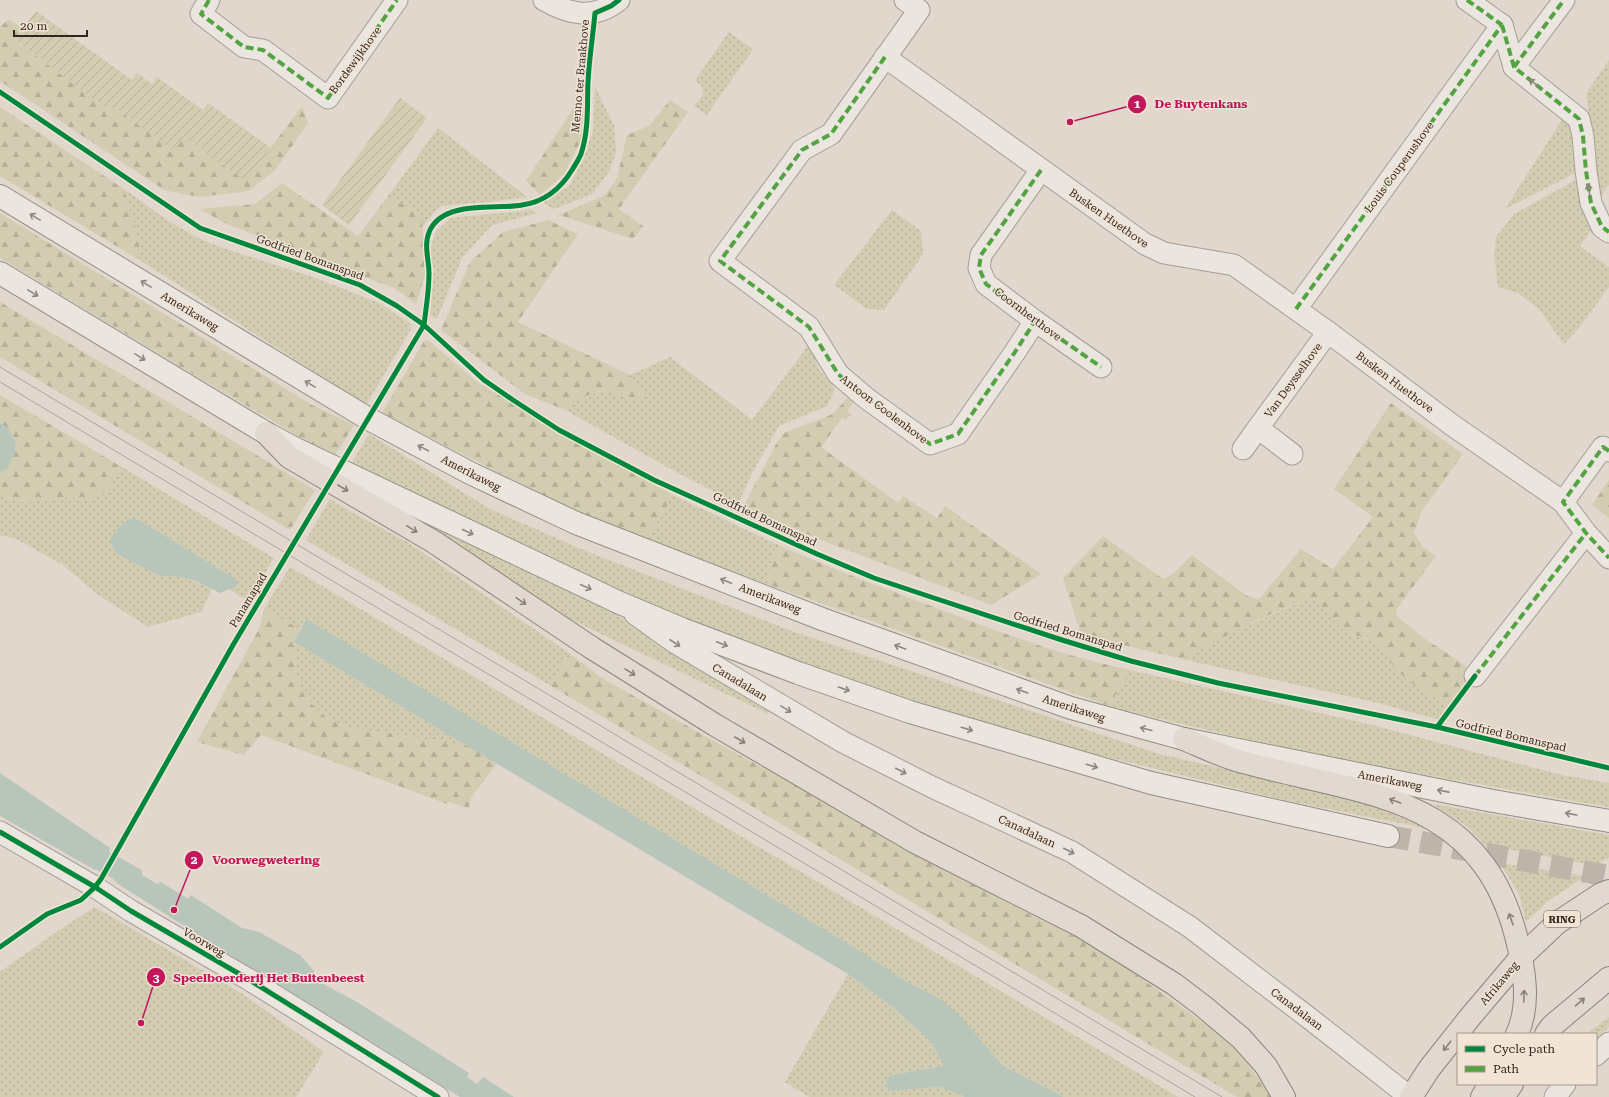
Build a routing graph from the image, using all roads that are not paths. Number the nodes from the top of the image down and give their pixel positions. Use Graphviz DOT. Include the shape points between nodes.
graph roads {
  1 [pos="208,0"];
  2 [pos="398,0"];
  3 [pos="544,0"];
  4 [pos="619,0"];
  5 [pos="905,0"];
  6 [pos="1467,0"];
  7 [pos="1564,0"];
  8 [pos="1502,25"];
  9 [pos="885,57"];
  10 [pos="1514,67"];
  11 [pos="1041,170"];
  12 [pos="0,196"];
  13 [pos="1606,229"];
  14 [pos="0,273"];
  15 [pos="1296,309"];
  16 [pos="1035,321"];
  17 [pos="1328,332"];
  18 [pos="1101,367"];
  19 [pos="1258,428"];
  20 [pos="266,433"];
  21 [pos="1243,449"];
  22 [pos="1609,451"];
  23 [pos="1292,454"];
  24 [pos="1563,502"];
  25 [pos="1586,533"];
  26 [pos="1609,558"];
  27 [pos="620,603"];
  28 [pos="1475,676"];
  29 [pos="1184,739"];
  30 [pos="1609,820"];
  31 [pos="0,832"];
  32 [pos="1388,836"];
  33 [pos="1609,891"];
  34 [pos="1521,957"];
  35 [pos="1609,978"];
  36 [pos="1458,1033"];
  37 [pos="1517,1033"];
  38 [pos="1547,1033"];
  39 [pos="1457,1034"];
  40 [pos="1609,1043"];
  41 [pos="1597,1054"];
  42 [pos="1489,1085"];
  43 [pos="1511,1085"];
  44 [pos="1564,1085"];
  45 [pos="1283,1095"];
  46 [pos="438,1097"];
  47 [pos="1410,1097"];
  48 [pos="1482,1097"];
  49 [pos="1504,1097"];
  50 [pos="1556,1097"];
  1 -- 2 [label="street, Bordewijkhove" via="201,14 244,47 263,50 328,98"];
  3 -- 4 [label="street, Menno ter Braakhove" via="575,13 595,13"];
  5 -- 9 [label="street" via="919,10"];
  6 -- 8 [label="street"];
  7 -- 10 [label="street"];
  8 -- 10 [label="street"];
  8 -- 15 [label="street, Louis Couperushove"];
  9 -- 11 [label="street, Busken Huethove"];
  9 -- 16 [label="street, Antoon Coolenhove" via="831,134 802,150 720,261 809,327 838,374 866,398 930,444 958,434"];
  13 -- 10 [label="street, one-way" via="1591,203 1579,119"];
  11 -- 15 [label="street, Busken Huethove" via="1145,244 1164,253 1234,265"];
  11 -- 16 [label="street, Coornherthove" via="981,255 979,268 986,284"];
  29 -- 12 [label="main road, Amerikaweg, one-way" via="1071,708 830,622 576,523 522,499 367,418"];
  14 -- 20 [label="main road, one-way"];
  15 -- 17 [label="street, Busken Huethove"];
  16 -- 18 [label="street, Coornherthove"];
  17 -- 19 [label="street, Van Deysselhove"];
  17 -- 24 [label="street, Busken Huethove" via="1458,429"];
  19 -- 21 [label="street, Van Deysselhove"];
  19 -- 23 [label="street, Van Deysselhove"];
  20 -- 27 [label="main road, one-way"];
  20 -- 45 [label="main road, one-way" via="289,457 434,542 592,648 715,725 915,842 1081,926 1174,984 1241,1038 1266,1066"];
  22 -- 24 [label="street" via="1603,447"];
  24 -- 25 [label="street, Busken Huethove"];
  25 -- 26 [label="street, Busken Huethove"];
  25 -- 28 [label="street"];
  27 -- 32 [label="main road, one-way" via="798,673 910,712 1151,783"];
  27 -- 47 [label="street, Canadalaan, one-way" via="674,642 843,742 932,787 1072,852 1190,927"];
  30 -- 29 [label="main road, Amerikaweg, one-way" via="1493,801"];
  34 -- 29 [label="main road, one-way" via="1512,921 1500,889 1474,851 1440,822 1410,807 1379,796 1241,762"];
  31 -- 46 [label="street, Voorweg" via="248,979"];
  33 -- 34 [label="main road, Afrikaweg / RING" via="1557,923"];
  34 -- 36 [label="main road, Afrikaweg / RING, one-way"];
  37 -- 34 [label="main road, one-way" via="1524,1008 1525,991"];
  38 -- 35 [label="main road, one-way"];
  39 -- 47 [label="main road, Afrikaweg / RING, one-way"];
  40 -- 41 [label="street"];
  42 -- 48 [label="main road"];
  43 -- 49 [label="main road"];
  44 -- 50 [label="street"];
}
